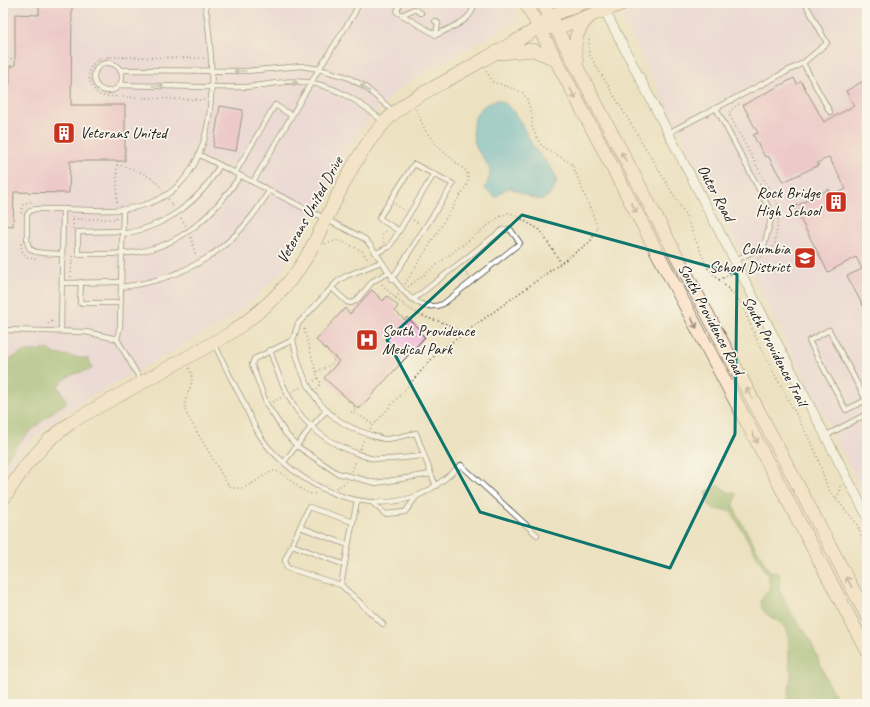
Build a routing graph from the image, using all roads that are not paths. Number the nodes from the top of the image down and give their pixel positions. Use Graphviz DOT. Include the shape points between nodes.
graph roads {
  1 [pos="204,3"];
  2 [pos="359,3"];
  3 [pos="400,3"];
  4 [pos="474,3"];
  5 [pos="526,3"];
  6 [pos="543,3"];
  7 [pos="582,3"];
  8 [pos="624,3"];
  9 [pos="805,3"];
  10 [pos="605,11"];
  11 [pos="421,13"];
  12 [pos="402,15"];
  13 [pos="550,16"];
  14 [pos="590,16"];
  15 [pos="435,21"];
  16 [pos="538,28"];
  17 [pos="556,28"];
  18 [pos="436,35"];
  19 [pos="487,58"];
  20 [pos="555,59"];
  21 [pos="803,63"];
  22 [pos="319,69"];
  23 [pos="120,70"];
  24 [pos="211,70"];
  25 [pos="580,72"];
  26 [pos="312,83"];
  27 [pos="119,85"];
  28 [pos="211,88"];
  29 [pos="716,108"];
  30 [pos="830,112"];
  31 [pos="395,113"];
  32 [pos="291,115"];
  33 [pos="384,123"];
  34 [pos="667,133"];
  35 [pos="200,156"];
  36 [pos="220,165"];
  37 [pos="235,173"];
  38 [pos="434,174"];
  39 [pos="240,176"];
  40 [pos="252,182"];
  41 [pos="269,191"];
  42 [pos="63,209"];
  43 [pos="122,210"];
  44 [pos="325,219"];
  45 [pos="399,231"];
  46 [pos="122,232"];
  47 [pos="122,253"];
  48 [pos="376,253"];
  49 [pos="62,254"];
  50 [pos="734,261"];
  51 [pos="381,262"];
  52 [pos="388,273"];
  53 [pos="392,279"];
  54 [pos="81,282"];
  55 [pos="62,283"];
  56 [pos="121,285"];
  57 [pos="332,288"];
  58 [pos="414,299"];
  59 [pos="120,303"];
  60 [pos="3,330"];
  61 [pos="61,331"];
  62 [pos="117,339"];
  63 [pos="293,340"];
  64 [pos="214,342"];
  65 [pos="270,350"];
  66 [pos="142,382"];
  67 [pos="866,401"];
  68 [pos="326,410"];
  69 [pos="867,414"];
  70 [pos="311,427"];
  71 [pos="825,436"];
  72 [pos="297,446"];
  73 [pos="423,456"];
  74 [pos="284,462"];
  75 [pos="431,474"];
  76 [pos="436,486"];
  77 [pos="419,495"];
  78 [pos="3,499"];
  79 [pos="357,501"];
  80 [pos="372,502"];
  81 [pos="867,516"];
  82 [pos="353,522"];
  83 [pos="300,527"];
  84 [pos="538,535"];
  85 [pos="292,545"];
  86 [pos="348,545"];
  87 [pos="344,565"];
  88 [pos="341,585"];
  89 [pos="867,616"];
  90 [pos="383,624"];
  91 [pos="867,651"];
  1 -- 24 [label="lane" via="209,29"];
  2 -- 22 [label="lane"];
  3 -- 12 [label="lane" via="397,12"];
  4 -- 18 [label="lane" via="470,15 462,22"];
  5 -- 16 [label="main road, South Providence Road"];
  6 -- 13 [label="main road, South Providence Road"];
  7 -- 13 [label="main road"];
  8 -- 10 [label="main road"];
  9 -- 21 [label="lane" via="827,43"];
  10 -- 14 [label="main road"];
  10 -- 34 [label="street, Outer Road"];
  11 -- 12 [label="lane" via="414,9"];
  12 -- 18 [label="lane"];
  13 -- 16 [label="main road"];
  13 -- 17 [label="main road, South Providence Road"];
  14 -- 17 [label="main road"];
  14 -- 25 [label="main road" via="581,25 574,44"];
  15 -- 18 [label="lane" via="438,23"];
  16 -- 17 [label="main road"];
  16 -- 19 [label="main road, Veterans United Drive"];
  16 -- 20 [label="main road, South Providence Road"];
  17 -- 25 [label="main road, South Providence Road"];
  19 -- 20 [label="main road" via="533,50"];
  19 -- 31 [label="main road, Veterans United Drive"];
  20 -- 91 [label="main road, South Providence Road, one-way"];
  21 -- 29 [label="lane"];
  21 -- 30 [label="lane"];
  22 -- 24 [label="lane, one-way" via="294,66 246,71"];
  22 -- 26 [label="lane"];
  31 -- 22 [label="lane, one-way" via="364,86 346,77"];
  23 -- 24 [label="lane"];
  23 -- 27 [label="lane" via="122,78"];
  23 -- 27 [label="lane" via="114,64 104,63 97,69 94,78 98,86 106,90"];
  24 -- 28 [label="lane"];
  89 -- 25 [label="main road, South Providence Road, one-way"];
  28 -- 26 [label="lane, one-way"];
  26 -- 32 [label="lane"];
  26 -- 33 [label="lane" via="331,88 357,100"];
  27 -- 28 [label="lane, one-way"];
  28 -- 35 [label="lane" via="206,133"];
  29 -- 34 [label="lane"];
  29 -- 50 [label="lane" via="770,210 771,219 764,246"];
  31 -- 33 [label="main road, Veterans United Drive"];
  32 -- 37 [label="lane" via="275,105"];
  32 -- 40 [label="lane"];
  33 -- 44 [label="main road, Veterans United Drive" via="362,150"];
  34 -- 50 [label="street, Outer Road"];
  35 -- 36 [label="lane"];
  35 -- 43 [label="lane" via="177,187 145,205"];
  36 -- 37 [label="lane"];
  36 -- 46 [label="lane" via="200,195 177,213 153,226"];
  37 -- 39 [label="lane"];
  38 -- 45 [label="lane"];
  38 -- 45 [label="lane" via="414,164 378,218"];
  38 -- 53 [label="lane" via="453,184"];
  39 -- 40 [label="lane"];
  39 -- 47 [label="lane" via="220,204 206,219 189,231 173,241 154,248"];
  40 -- 41 [label="lane"];
  41 -- 44 [label="lane"];
  41 -- 56 [label="lane" via="250,220 234,237 200,263 164,279"];
  42 -- 43 [label="lane"];
  42 -- 49 [label="lane"];
  42 -- 49 [label="lane" via="34,209 27,215 29,250 35,253"];
  43 -- 46 [label="lane"];
  44 -- 48 [label="lane" via="365,239"];
  44 -- 64 [label="main road, Veterans United Drive" via="307,256 282,291 253,318"];
  45 -- 48 [label="lane" via="389,247"];
  46 -- 47 [label="lane"];
  46 -- 47 [label="lane" via="78,232 78,254"];
  47 -- 56 [label="lane"];
  48 -- 51 [label="lane"];
  49 -- 55 [label="lane"];
  50 -- 71 [label="street, Outer Road"];
  51 -- 52 [label="lane"];
  51 -- 57 [label="lane" via="346,276"];
  52 -- 53 [label="lane"];
  52 -- 57 [label="lane" via="373,281 356,301 351,303"];
  53 -- 58 [label="lane"];
  54 -- 55 [label="lane"];
  54 -- 56 [label="lane"];
  54 -- 59 [label="lane" via="80,303"];
  55 -- 61 [label="lane"];
  56 -- 59 [label="lane"];
  57 -- 63 [label="lane" via="298,324"];
  58 -- 58 [label="lane" via="435,308 443,304 520,243 510,230 502,230"];
  59 -- 62 [label="lane"];
  60 -- 61 [label="lane"];
  61 -- 62 [label="lane" via="86,332"];
  62 -- 66 [label="lane"];
  63 -- 65 [label="lane"];
  63 -- 68 [label="lane" via="307,384"];
  64 -- 66 [label="main road, Veterans United Drive"];
  64 -- 74 [label="lane" via="258,431 269,448"];
  65 -- 70 [label="lane" via="286,394"];
  65 -- 72 [label="lane" via="254,359 252,365 260,389 275,419"];
  66 -- 78 [label="main road, Veterans United Drive" via="73,421 49,440 26,465"];
  67 -- 67 [label="lane" via="829,330 809,341 846,410"];
  68 -- 70 [label="lane"];
  68 -- 73 [label="lane" via="350,428 385,439 416,433"];
  69 -- 71 [label="lane"];
  70 -- 72 [label="lane"];
  70 -- 73 [label="lane" via="330,442 376,460"];
  71 -- 81 [label="street, Outer Road"];
  72 -- 74 [label="lane"];
  72 -- 75 [label="lane" via="337,473 376,483"];
  73 -- 75 [label="lane"];
  74 -- 79 [label="lane" via="305,479 328,492"];
  75 -- 76 [label="lane"];
  76 -- 77 [label="lane"];
  76 -- 84 [label="lane" via="461,465"];
  77 -- 80 [label="lane"];
  77 -- 80 [label="lane" via="405,512 385,514"];
  79 -- 80 [label="lane"];
  79 -- 82 [label="lane"];
  82 -- 83 [label="lane" via="309,506"];
  82 -- 86 [label="lane"];
  83 -- 85 [label="lane"];
  83 -- 86 [label="lane"];
  85 -- 87 [label="lane"];
  85 -- 88 [label="lane" via="285,560 287,568"];
  86 -- 87 [label="lane"];
  87 -- 88 [label="lane"];
  88 -- 90 [label="lane"];
}
